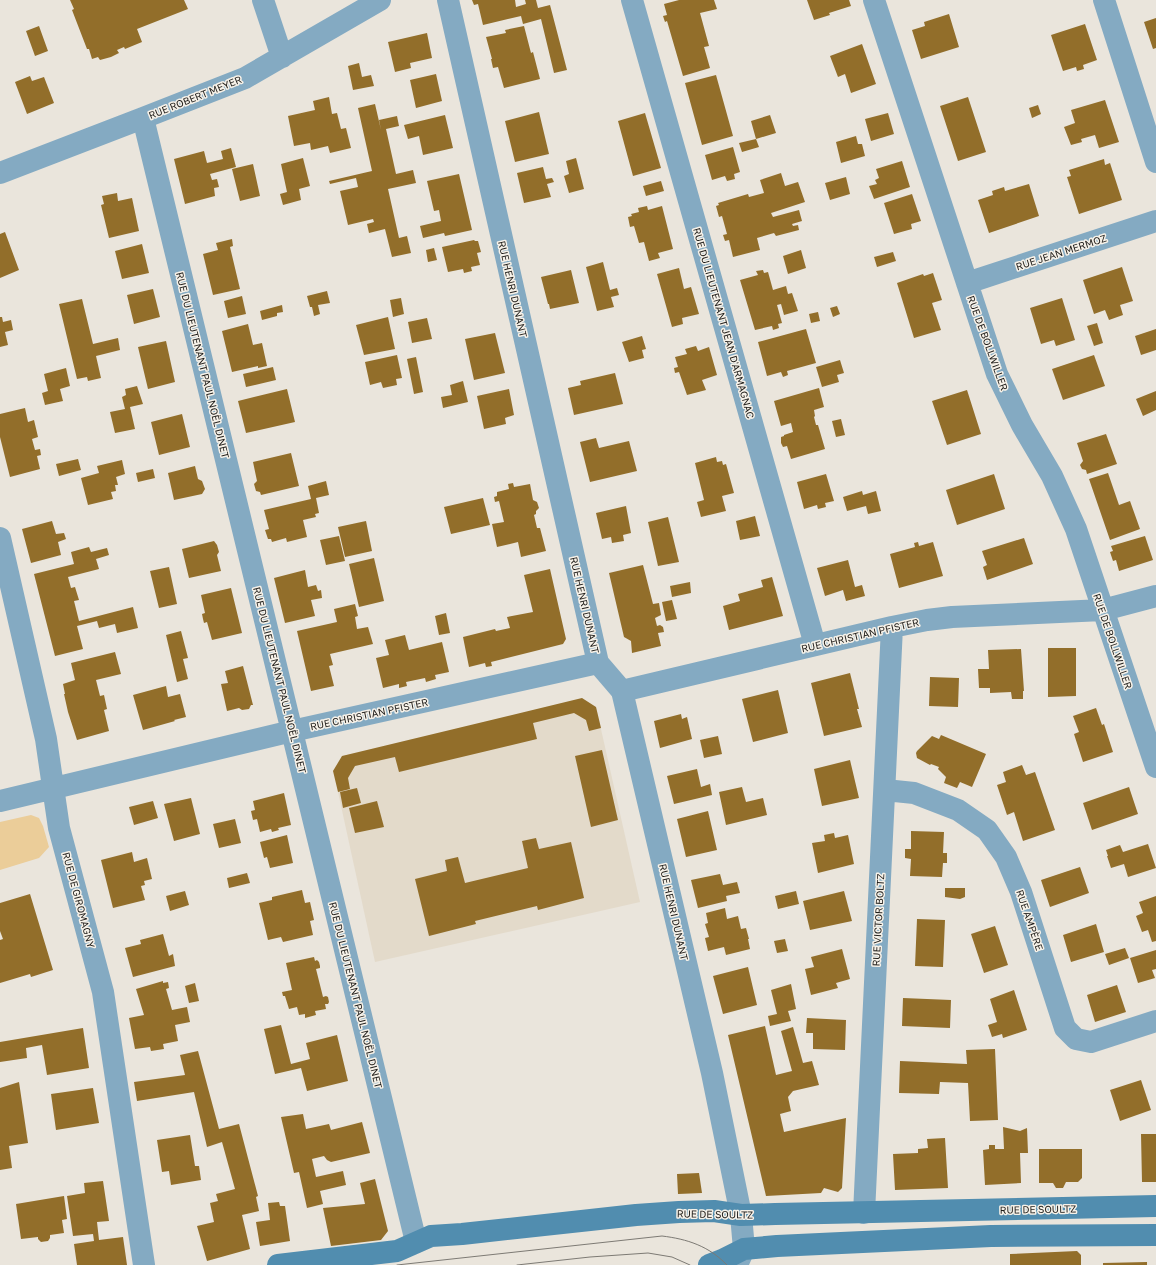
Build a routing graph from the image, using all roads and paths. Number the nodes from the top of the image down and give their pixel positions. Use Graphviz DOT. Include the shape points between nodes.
graph roads {
  1 [pos="263,0"];
  2 [pos="380,0"];
  3 [pos="448,0"];
  4 [pos="632,0"];
  5 [pos="874,0"];
  6 [pos="1104,0"];
  7 [pos="282,57"];
  8 [pos="143,118"];
  9 [pos="1156,162"];
  10 [pos="0,173"];
  11 [pos="1156,221"];
  12 [pos="967,283"];
  13 [pos="0,538"];
  14 [pos="1156,596"];
  15 [pos="1103,610"];
  16 [pos="892,627"];
  17 [pos="815,645"];
  18 [pos="598,663"];
  19 [pos="622,692"];
  20 [pos="292,731"];
  21 [pos="1156,767"];
  22 [pos="53,788"];
  23 [pos="884,790"];
  24 [pos="0,801"];
  25 [pos="1156,1021"];
  26 [pos="1156,1206"];
  27 [pos="864,1212"];
  28 [pos="741,1215"];
  29 [pos="1156,1236"];
  30 [pos="416,1242"];
  31 [pos="740,1257"];
  32 [pos="144,1265"];
  33 [pos="278,1265"];
  34 [pos="710,1265"];
  1 -- 7 [label="street"];
  2 -- 7 [label="street, RUE ROBERT MEYER"];
  3 -- 18 [label="street, RUE HENRI DUNANT"];
  4 -- 17 [label="street, RUE DU LIEUTENANT JEAN D'ARMAGNAC"];
  5 -- 12 [label="street, RUE DE BOLLWILLER"];
  6 -- 9 [label="street"];
  7 -- 8 [label="street, RUE ROBERT MEYER" via="245,78"];
  8 -- 10 [label="street, RUE ROBERT MEYER"];
  8 -- 20 [label="street, RUE DU LIEUTENANT PAUL NOËL DINET"];
  11 -- 12 [label="street, RUE JEAN MERMOZ"];
  12 -- 15 [label="street, RUE DE BOLLWILLER" via="997,374 1022,425 1052,476 1076,529"];
  13 -- 22 [label="street, RUE DE GIROMAGNY" via="46,739"];
  14 -- 15 [label="street, RUE CHRISTIAN PFISTER"];
  15 -- 16 [label="street, RUE CHRISTIAN PFISTER" via="952,617"];
  15 -- 21 [label="street, RUE DE BOLLWILLER"];
  16 -- 17 [label="street, RUE CHRISTIAN PFISTER"];
  16 -- 23 [label="street, RUE VICTOR BOLTZ"];
  17 -- 19 [label="street, RUE CHRISTIAN PFISTER"];
  18 -- 19 [label="street, RUE HENRI DUNANT"];
  18 -- 20 [label="street, RUE CHRISTIAN PFISTER"];
  19 -- 28 [label="street, RUE HENRI DUNANT" via="712,1073"];
  20 -- 22 [label="street, RUE CHRISTIAN PFISTER"];
  20 -- 30 [label="street, RUE DU LIEUTENANT PAUL NOËL DINET"];
  22 -- 24 [label="street, RUE CHRISTIAN PFISTER"];
  22 -- 32 [label="street, RUE DE GIROMAGNY" via="59,828 103,992"];
  23 -- 25 [label="street, RUE AMPÈRE" via="914,794 958,810 987,830 1006,857 1021,892 1065,1028 1076,1039 1090,1042"];
  23 -- 27 [label="street, RUE VICTOR BOLTZ"];
  26 -- 27 [label="main road, RUE DE SOULTZ"];
  27 -- 28 [label="main road, RUE DE SOULTZ"];
  28 -- 30 [label="main road, RUE DE SOULTZ" via="714,1212 636,1215 431,1236"];
  28 -- 31 [label="street, RUE HENRI DUNANT"];
  29 -- 31 [label="main road" via="991,1236 777,1246"];
  30 -- 33 [label="main road, RUE DE SOULTZ" via="397,1251"];
  31 -- 34 [label="main road"];
}
